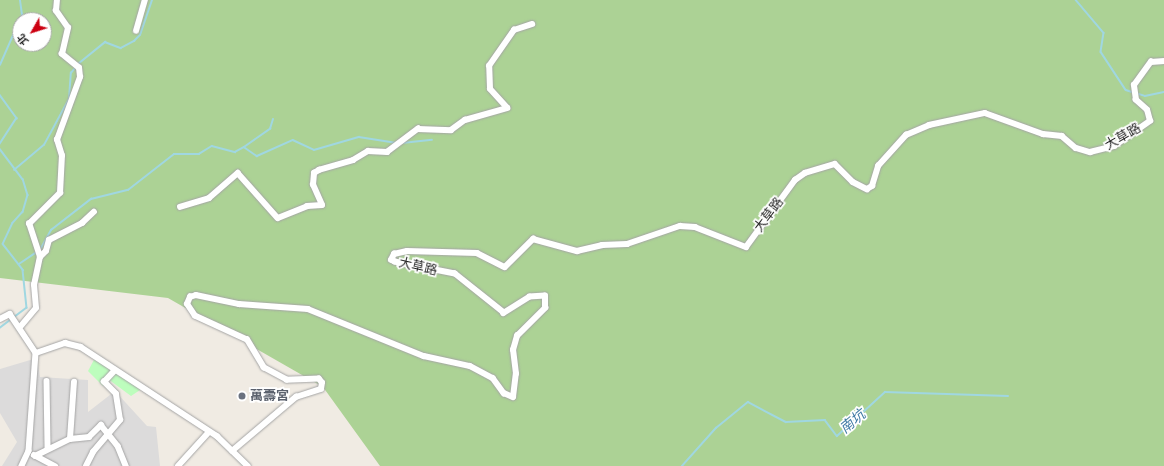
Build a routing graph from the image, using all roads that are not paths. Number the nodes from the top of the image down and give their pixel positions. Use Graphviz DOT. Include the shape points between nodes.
graph roads {
  1 [pos="57,0"];
  2 [pos="145,0"];
  3 [pos="532,24"];
  4 [pos="136,30"];
  5 [pos="1164,61"];
  6 [pos="180,207"];
  7 [pos="94,212"];
  8 [pos="39,254"];
  9 [pos="0,319"];
  10 [pos="21,326"];
  11 [pos="36,353"];
  12 [pos="115,370"];
  13 [pos="47,381"];
  14 [pos="74,382"];
  15 [pos="209,432"];
  16 [pos="108,433"];
  17 [pos="70,439"];
  18 [pos="48,448"];
  19 [pos="29,451"];
  20 [pos="232,451"];
  21 [pos="35,456"];
  22 [pos="22,466"];
  23 [pos="54,466"];
  24 [pos="86,466"];
  25 [pos="126,466"];
  26 [pos="178,466"];
  27 [pos="248,466"];
  1 -- 8 [label="street" via="56,11 68,28 62,54 76,66 79,84 57,140 62,156 60,193 29,224"];
  2 -- 4 [label="street"];
  3 -- 6 [label="street" via="514,30 490,66 490,89 507,108 465,120 451,130 418,129 387,152 368,151 353,160 319,170 314,173 313,185 322,206 307,206 283,218 248,188 238,173 209,198"];
  5 -- 20 [label="street, 大草路" via="1151,62 1135,89 1136,96 1150,121 1114,146 1090,152 1076,148 1062,136 1043,134 985,113 915,129 884,158 872,186 867,189 853,182 835,164 806,173 795,180 746,247 695,226 680,226 627,244 602,245 577,251 533,239 505,267 478,253 407,251 394,254 391,260 394,262 455,274 504,313 530,297 545,296 545,308 517,336 513,350 516,374 513,397 504,394 493,378 470,366 424,356 308,309 239,304 196,294 190,297 187,304 194,316 246,340 264,368 287,380 318,379 322,383 321,389 296,397"];
  7 -- 8 [label="street" via="82,223 52,235"];
  8 -- 10 [label="street" via="34,285 36,308"];
  9 -- 10 [label="street" via="10,314"];
  10 -- 11 [label="street"];
  11 -- 12 [label="street" via="74,343"];
  11 -- 19 [label="street"];
  12 -- 15 [label="street"];
  12 -- 16 [label="street" via="104,382 116,394 120,420"];
  13 -- 18 [label="street"];
  14 -- 17 [label="street"];
  15 -- 20 [label="street"];
  15 -- 26 [label="street"];
  16 -- 17 [label="street" via="101,425 89,437"];
  16 -- 24 [label="street"];
  16 -- 25 [label="street" via="118,446"];
  17 -- 18 [label="street"];
  18 -- 21 [label="street"];
  19 -- 21 [label="street"];
  19 -- 22 [label="street"];
  20 -- 27 [label="street"];
  21 -- 23 [label="street"];
}
